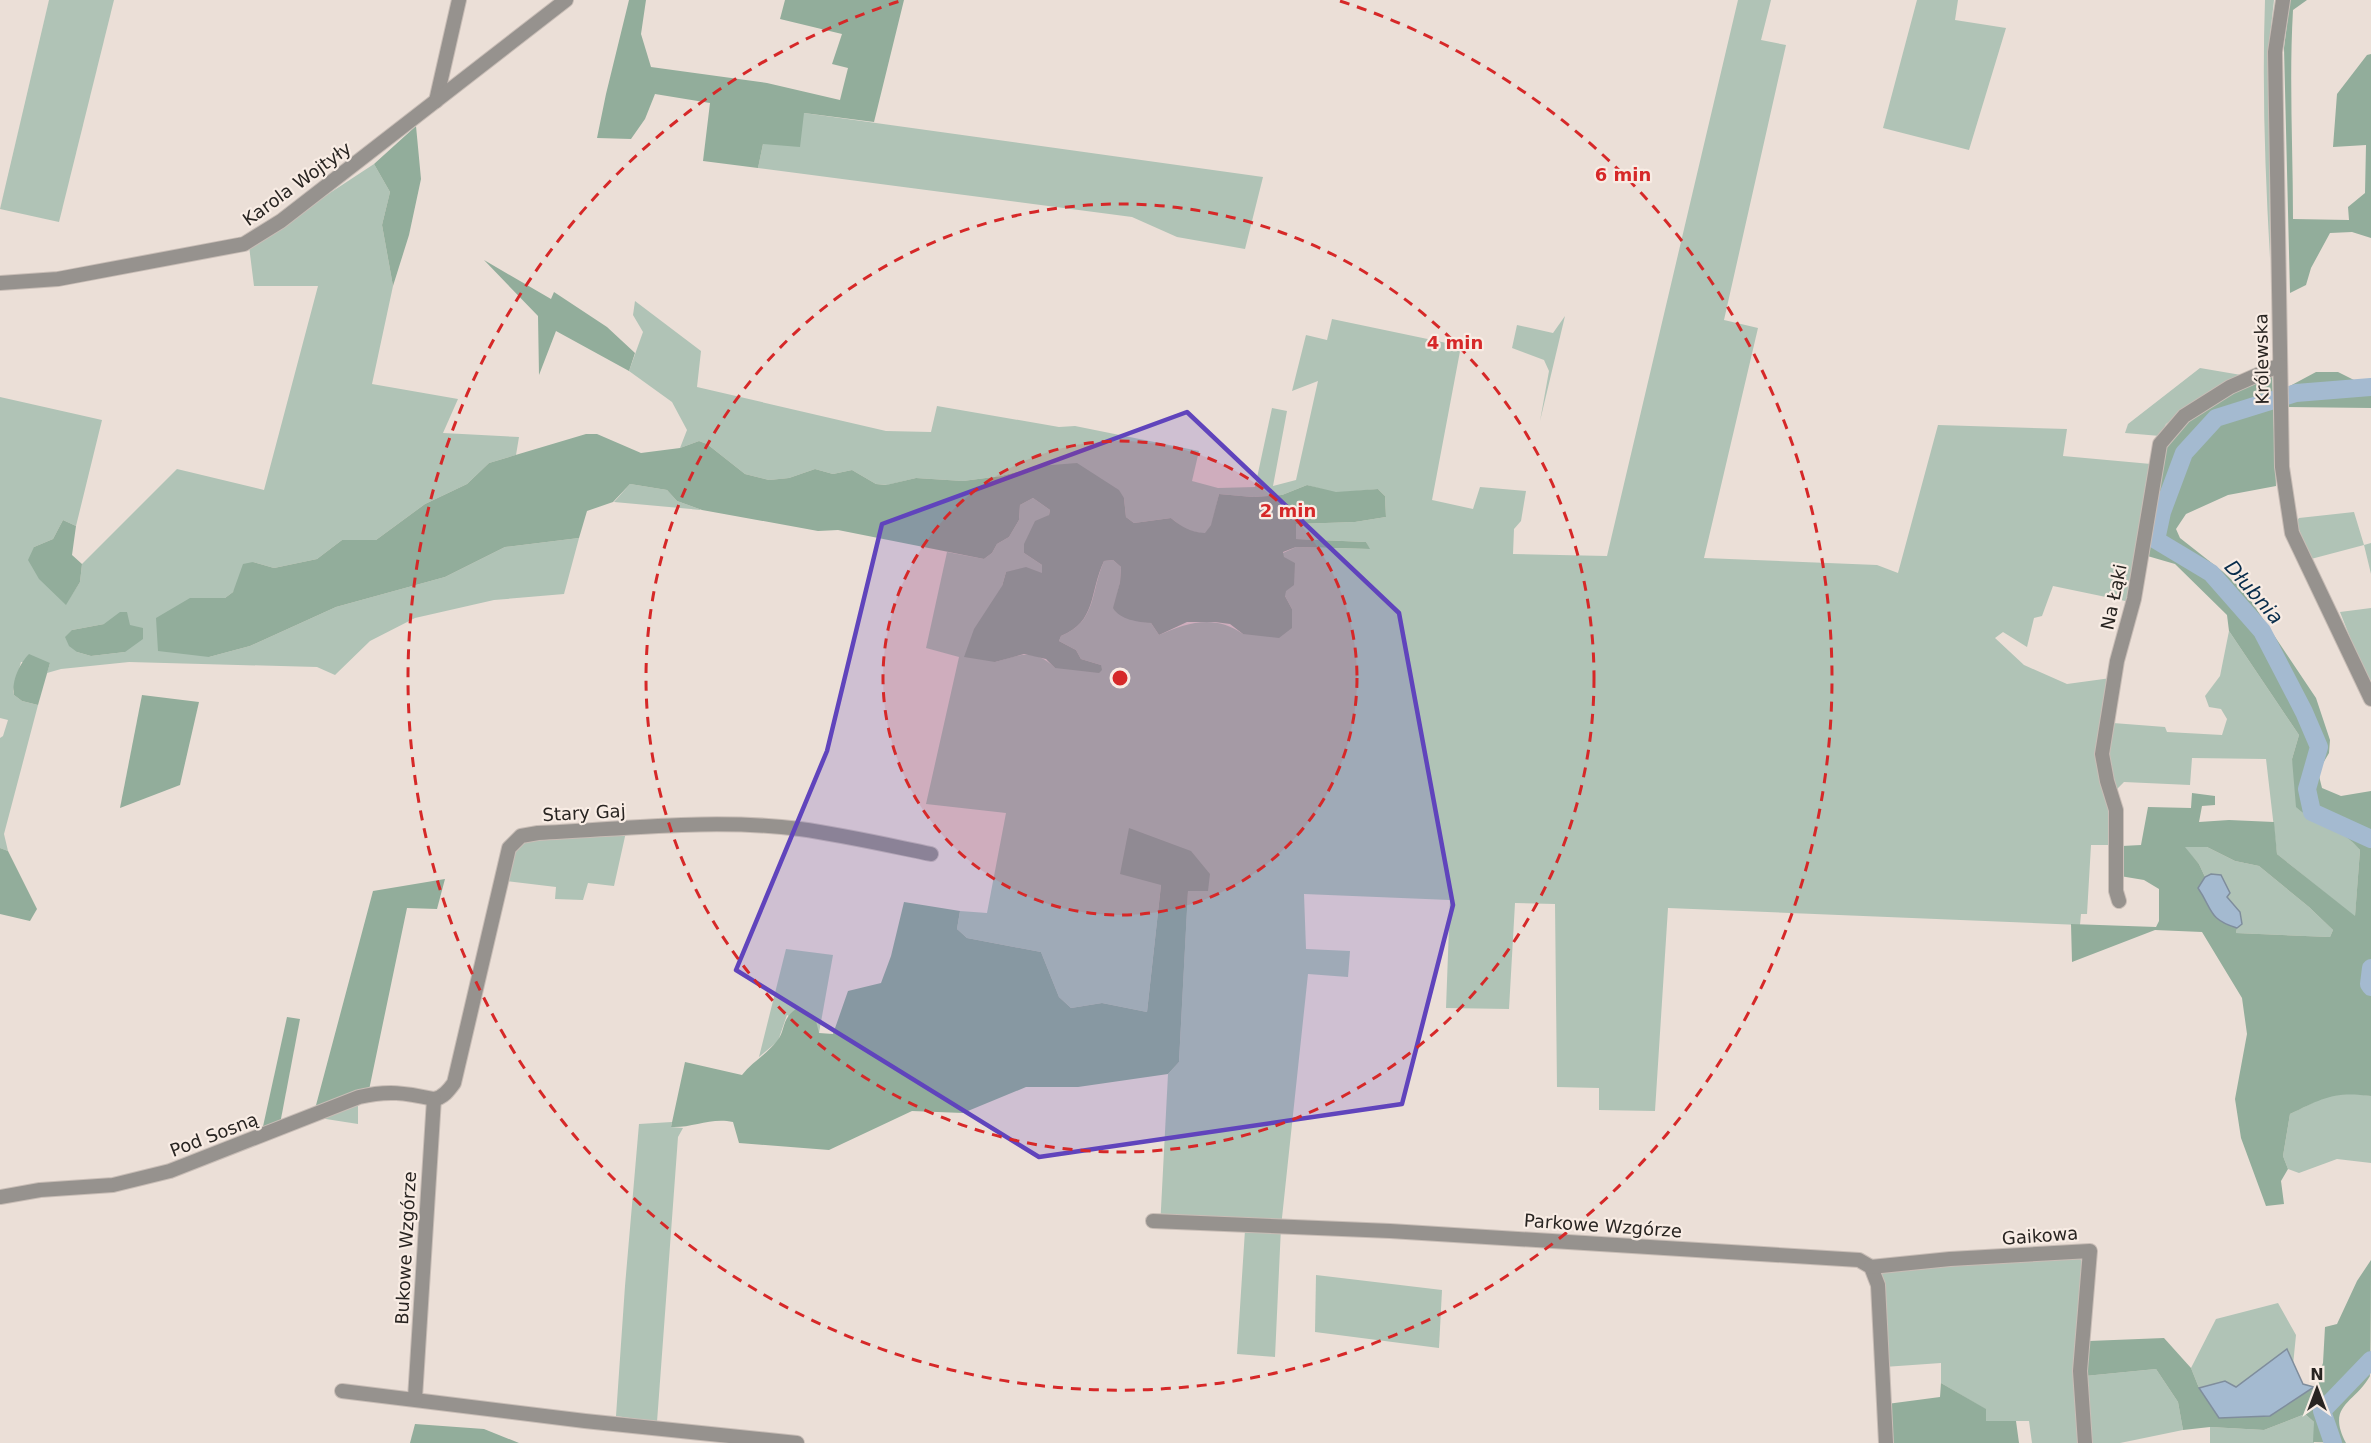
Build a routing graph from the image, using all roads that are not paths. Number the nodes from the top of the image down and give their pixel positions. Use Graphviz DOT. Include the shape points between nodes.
graph roads {
  1 [pos="459,0"];
  2 [pos="566,0"];
  3 [pos="2283,0"];
  4 [pos="436,101"];
  5 [pos="0,283"];
  6 [pos="2280,371"];
  7 [pos="2371,699"];
  8 [pos="931,854"];
  9 [pos="2119,901"];
  10 [pos="434,1099"];
  11 [pos="0,1197"];
  12 [pos="1153,1221"];
  13 [pos="1871,1267"];
  14 [pos="342,1391"];
  15 [pos="415,1398"];
  16 [pos="797,1443"];
  17 [pos="1886,1443"];
  18 [pos="2085,1443"];
  1 -- 4 [label="street"];
  2 -- 4 [label="street, Karola Wojtyły"];
  3 -- 6 [label="street, Królewska" via="2275,52"];
  4 -- 5 [label="street, Karola Wojtyły" via="281,221 244,244 58,279"];
  6 -- 7 [label="street, Królewska" via="2282,467 2292,533"];
  6 -- 9 [label="street, Na Łąki" via="2230,387 2184,416 2160,444 2102,754 2116,810"];
  8 -- 10 [label="street, Stary Gaj" via="799,829 742,825 521,836 509,848 454,1083"];
  10 -- 11 [label="street, Pod Sosną" via="381,1092 359,1097 170,1171 113,1185"];
  10 -- 15 [label="street, Bukowe Wzgórze"];
  12 -- 13 [label="street, Parkowe Wzgórze" via="1859,1260"];
  13 -- 17 [label="street" via="1878,1285"];
  13 -- 18 [label="street, Gaikowa" via="1950,1258 2091,1251 2080,1371"];
  14 -- 15 [label="street"];
  15 -- 16 [label="street"];
}
